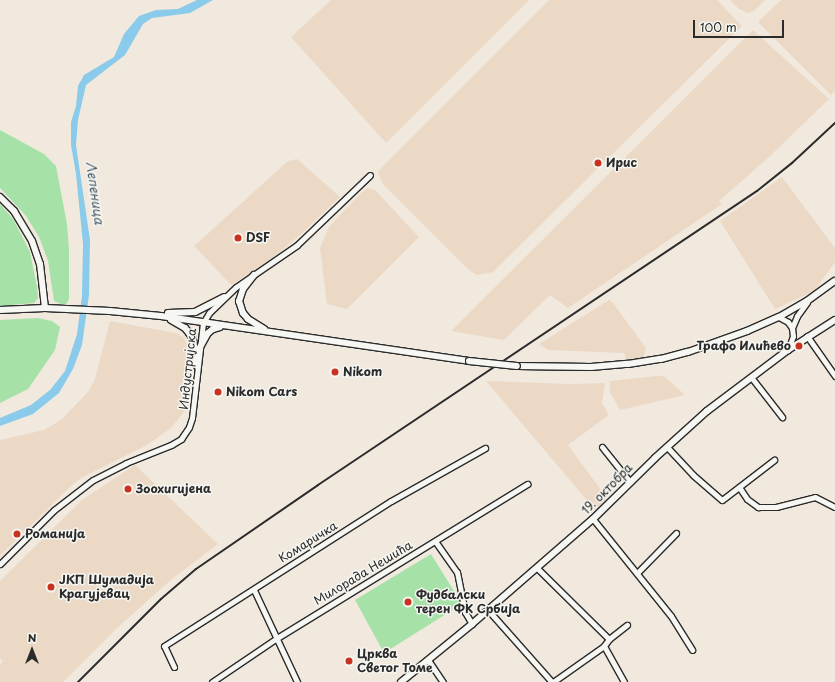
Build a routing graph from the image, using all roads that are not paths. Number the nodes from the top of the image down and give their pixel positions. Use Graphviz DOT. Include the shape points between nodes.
graph roads {
  1 [pos="370,175"];
  2 [pos="0,198"];
  3 [pos="254,275"];
  4 [pos="835,281"];
  5 [pos="224,297"];
  6 [pos="807,302"];
  7 [pos="45,308"];
  8 [pos="0,310"];
  9 [pos="136,313"];
  10 [pos="161,316"];
  11 [pos="779,317"];
  12 [pos="203,323"];
  13 [pos="834,323"];
  14 [pos="225,326"];
  15 [pos="792,328"];
  16 [pos="268,331"];
  17 [pos="793,336"];
  18 [pos="805,338"];
  19 [pos="199,349"];
  20 [pos="788,350"];
  21 [pos="197,366"];
  22 [pos="835,376"];
  23 [pos="751,377"];
  24 [pos="782,417"];
  25 [pos="602,447"];
  26 [pos="667,447"];
  27 [pos="485,448"];
  28 [pos="774,460"];
  29 [pos="630,482"];
  30 [pos="527,484"];
  31 [pos="739,487"];
  32 [pos="835,507"];
  33 [pos="593,519"];
  34 [pos="676,533"];
  35 [pos="435,541"];
  36 [pos="0,564"];
  37 [pos="537,568"];
  38 [pos="637,573"];
  39 [pos="254,590"];
  40 [pos="488,610"];
  41 [pos="472,624"];
  42 [pos="627,625"];
  43 [pos="277,638"];
  44 [pos="609,639"];
  45 [pos="604,646"];
  46 [pos="692,650"];
  47 [pos="428,660"];
  48 [pos="174,667"];
  49 [pos="212,682"];
  50 [pos="297,682"];
  51 [pos="401,682"];
  52 [pos="443,682"];
  53 [pos="553,682"];
  54 [pos="624,682"];
  1 -- 3 [label="street, Индустријска" via="297,245"];
  2 -- 7 [label="street" via="14,211 32,241 40,264"];
  3 -- 5 [label="street, Индустријска"];
  3 -- 16 [label="street" via="243,289 240,306 248,319"];
  4 -- 6 [label="street"];
  5 -- 9 [label="street" via="195,312"];
  5 -- 12 [label="street, Индустријска" via="214,306"];
  6 -- 11 [label="street"];
  6 -- 15 [label="street"];
  7 -- 8 [label="street"];
  7 -- 9 [label="street"];
  9 -- 10 [label="street"];
  10 -- 12 [label="street"];
  10 -- 21 [label="street" via="178,323 189,333"];
  11 -- 15 [label="street" via="785,319"];
  11 -- 16 [label="street, bridge" via="711,345 661,359 591,367 517,366 469,361"];
  12 -- 14 [label="street"];
  12 -- 19 [label="street, Индустријска"];
  13 -- 18 [label="street, 19. октобра"];
  14 -- 16 [label="street"];
  14 -- 19 [label="street" via="213,329 204,338"];
  15 -- 17 [label="street"];
  17 -- 18 [label="street" via="796,339"];
  17 -- 20 [label="street"];
  18 -- 20 [label="street, 19. октобра"];
  18 -- 22 [label="street"];
  19 -- 21 [label="street, Индустријска"];
  20 -- 23 [label="street, 19. октобра"];
  21 -- 36 [label="street, Индустријска" via="192,418 181,439 93,480 54,510"];
  23 -- 24 [label="street"];
  23 -- 26 [label="street, 19. октобра" via="707,411"];
  25 -- 29 [label="street"];
  26 -- 29 [label="street, 19. октобра"];
  26 -- 31 [label="street" via="693,475 722,500"];
  27 -- 39 [label="street, Комаричка" via="391,501"];
  28 -- 31 [label="street"];
  29 -- 33 [label="street, 19. октобра"];
  30 -- 35 [label="street, Милорада Нешића"];
  31 -- 32 [label="street" via="758,507 776,507 815,497"];
  33 -- 37 [label="street, 19. октобра"];
  33 -- 38 [label="street"];
  34 -- 38 [label="street"];
  35 -- 41 [label="street" via="457,572 465,612"];
  35 -- 43 [label="street, Милорада Нешића"];
  37 -- 40 [label="street, 19. октобра"];
  37 -- 44 [label="street"];
  38 -- 46 [label="street" via="671,616"];
  39 -- 43 [label="street"];
  39 -- 48 [label="street, Комаричка" via="164,646"];
  40 -- 41 [label="street, 19. октобра"];
  40 -- 53 [label="street"];
  41 -- 47 [label="street, 19. октобра"];
  42 -- 44 [label="street"];
  43 -- 49 [label="street, Милорада Нешића"];
  43 -- 50 [label="street"];
  44 -- 45 [label="street"];
  45 -- 53 [label="street"];
  45 -- 54 [label="street"];
  47 -- 51 [label="street, 19. октобра"];
  47 -- 52 [label="street"];
}
